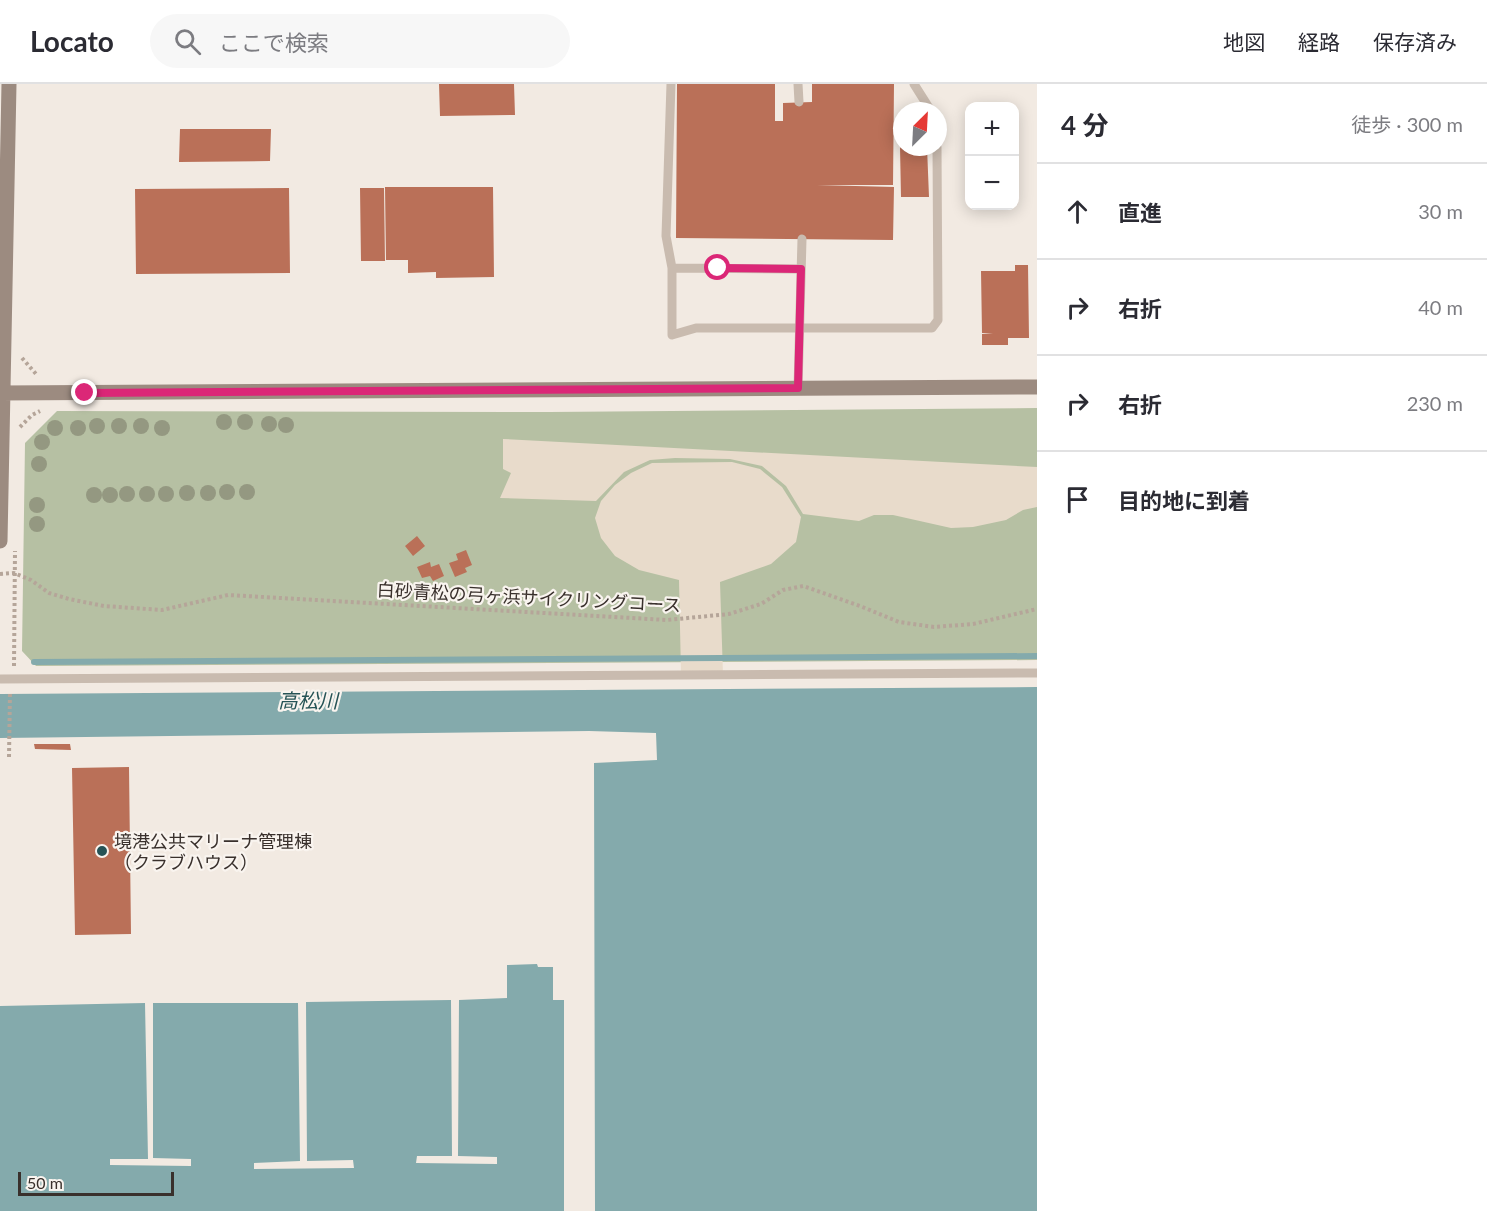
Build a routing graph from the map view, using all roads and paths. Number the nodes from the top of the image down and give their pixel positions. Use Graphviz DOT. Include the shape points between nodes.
graph roads {
  1 [pos="9,84"];
  2 [pos="671,84"];
  3 [pos="798,84"];
  4 [pos="914,84"];
  5 [pos="799,102"];
  6 [pos="925,102"];
  7 [pos="937,156"];
  8 [pos="802,239"];
  9 [pos="672,268"];
  10 [pos="801,269"];
  11 [pos="800,329"];
  12 [pos="1037,387"];
  13 [pos="798,388"];
  14 [pos="1,393"];
  15 [pos="47,409"];
  16 [pos="18,436"];
  17 [pos="0,541"];
  18 [pos="14,573"];
  19 [pos="0,574"];
  20 [pos="1037,609"];
  21 [pos="1037,673"];
  22 [pos="0,679"];
  23 [pos="14,679"];
  24 [pos="9,757"];
  1 -- 14 [label="street"];
  2 -- 9 [label="lane" via="666,236"];
  3 -- 5 [label="lane"];
  4 -- 6 [label="lane"];
  7 -- 11 [label="lane" via="936,325"];
  8 -- 10 [label="lane"];
  9 -- 10 [label="lane"];
  9 -- 11 [label="lane" via="672,335 696,328"];
  10 -- 11 [label="lane"];
  11 -- 13 [label="lane"];
  12 -- 13 [label="street"];
  13 -- 14 [label="street"];
  14 -- 17 [label="street"];
  15 -- 16 [label="path" via="23,422"];
  18 -- 19 [label="path"];
  18 -- 20 [label="path, 白砂青松の弓ヶ浜サイクリングコース" via="49,593 69,599 162,610 228,595 667,620 729,614 761,604 783,590 803,586 899,622 934,627 973,624"];
  18 -- 23 [label="path"];
  21 -- 23 [label="lane"];
  22 -- 23 [label="lane"];
  23 -- 24 [label="path" via="9,694"];
}
